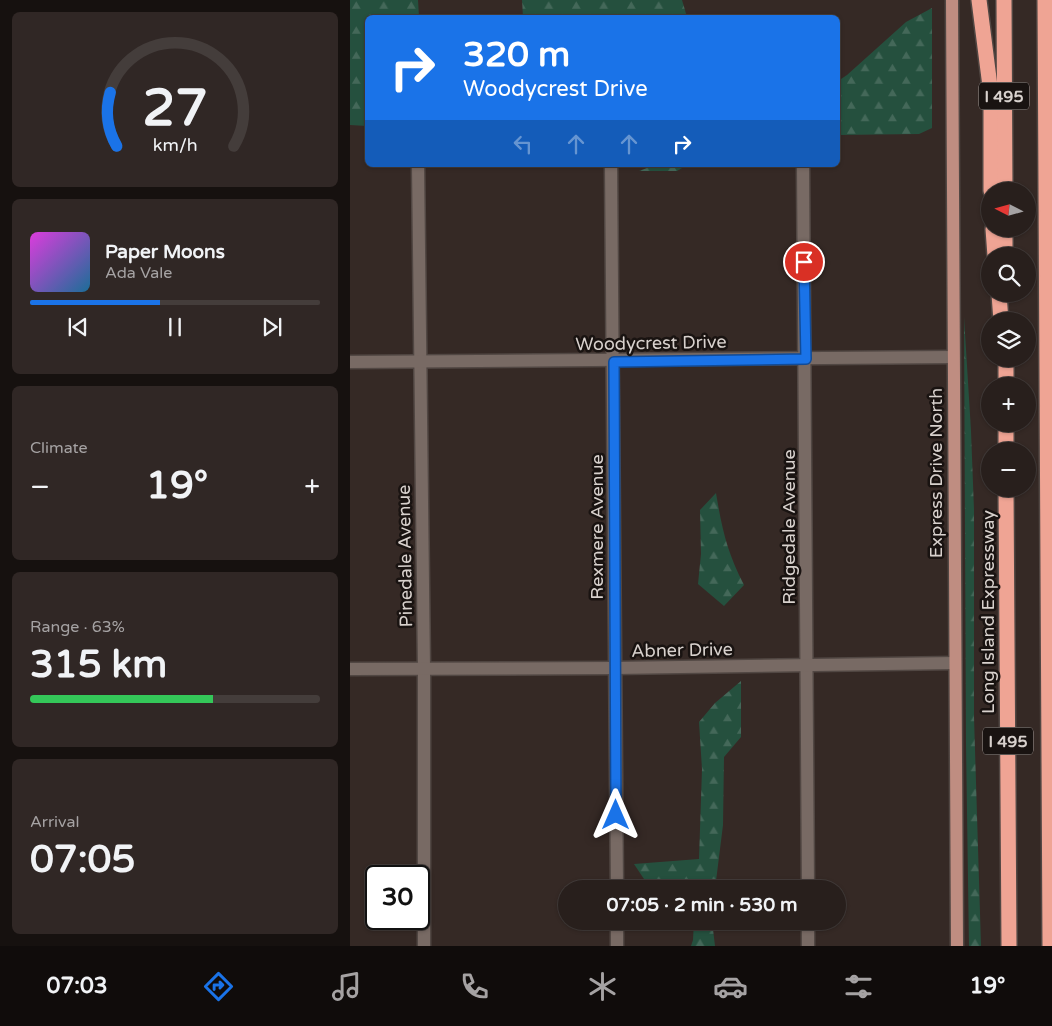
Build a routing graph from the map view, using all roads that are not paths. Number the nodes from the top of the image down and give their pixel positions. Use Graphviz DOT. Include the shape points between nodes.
graph roads {
  1 [pos="952,0"];
  2 [pos="979,0"];
  3 [pos="1004,0"];
  4 [pos="1045,0"];
  5 [pos="418,167"];
  6 [pos="611,167"];
  7 [pos="803,167"];
  8 [pos="991,182"];
  9 [pos="1005,182"];
  10 [pos="1052,266"];
  11 [pos="1047,334"];
  12 [pos="953,358"];
  13 [pos="806,359"];
  14 [pos="350,362"];
  15 [pos="420,362"];
  16 [pos="614,362"];
  17 [pos="1006,497"];
  18 [pos="955,663"];
  19 [pos="808,665"];
  20 [pos="424,668"];
  21 [pos="615,668"];
  22 [pos="350,669"];
  23 [pos="617,880"];
  24 [pos="808,880"];
  25 [pos="617,930"];
  26 [pos="808,930"];
  27 [pos="424,946"];
  28 [pos="617,946"];
  29 [pos="808,946"];
  30 [pos="957,946"];
  31 [pos="1009,946"];
  32 [pos="1050,946"];
  1 -- 12 [label="main road, Express Drive North"];
  2 -- 8 [label="highway" via="991,94"];
  3 -- 9 [label="highway, I 495"];
  4 -- 11 [label="highway, I 495"];
  5 -- 15 [label="street, Pinedale Avenue"];
  6 -- 16 [label="street, Rexmere Avenue"];
  7 -- 13 [label="street, Ridgedale Avenue"];
  10 -- 11 [label="highway"];
  11 -- 32 [label="highway, I 495"];
  12 -- 13 [label="street, Woodycrest Drive"];
  12 -- 18 [label="main road, Express Drive North"];
  13 -- 16 [label="street, Woodycrest Drive"];
  13 -- 19 [label="street, Ridgedale Avenue"];
  14 -- 15 [label="street, Woodycrest Drive"];
  15 -- 16 [label="street, Woodycrest Drive"];
  15 -- 20 [label="street, Pinedale Avenue"];
  16 -- 21 [label="street, Rexmere Avenue"];
  17 -- 31 [label="highway, Long Island Expressway / I 495"];
  18 -- 19 [label="street, Abner Drive"];
  18 -- 30 [label="main road, Express Drive North"];
  19 -- 21 [label="street, Abner Drive"];
  19 -- 24 [label="street, Ridgedale Avenue"];
  20 -- 21 [label="street, Abner Drive"];
  20 -- 22 [label="street, Abner Drive"];
  20 -- 27 [label="street, Pinedale Avenue"];
  21 -- 23 [label="street, Rexmere Avenue"];
  25 -- 28 [label="street"];
  26 -- 29 [label="street"];
}
